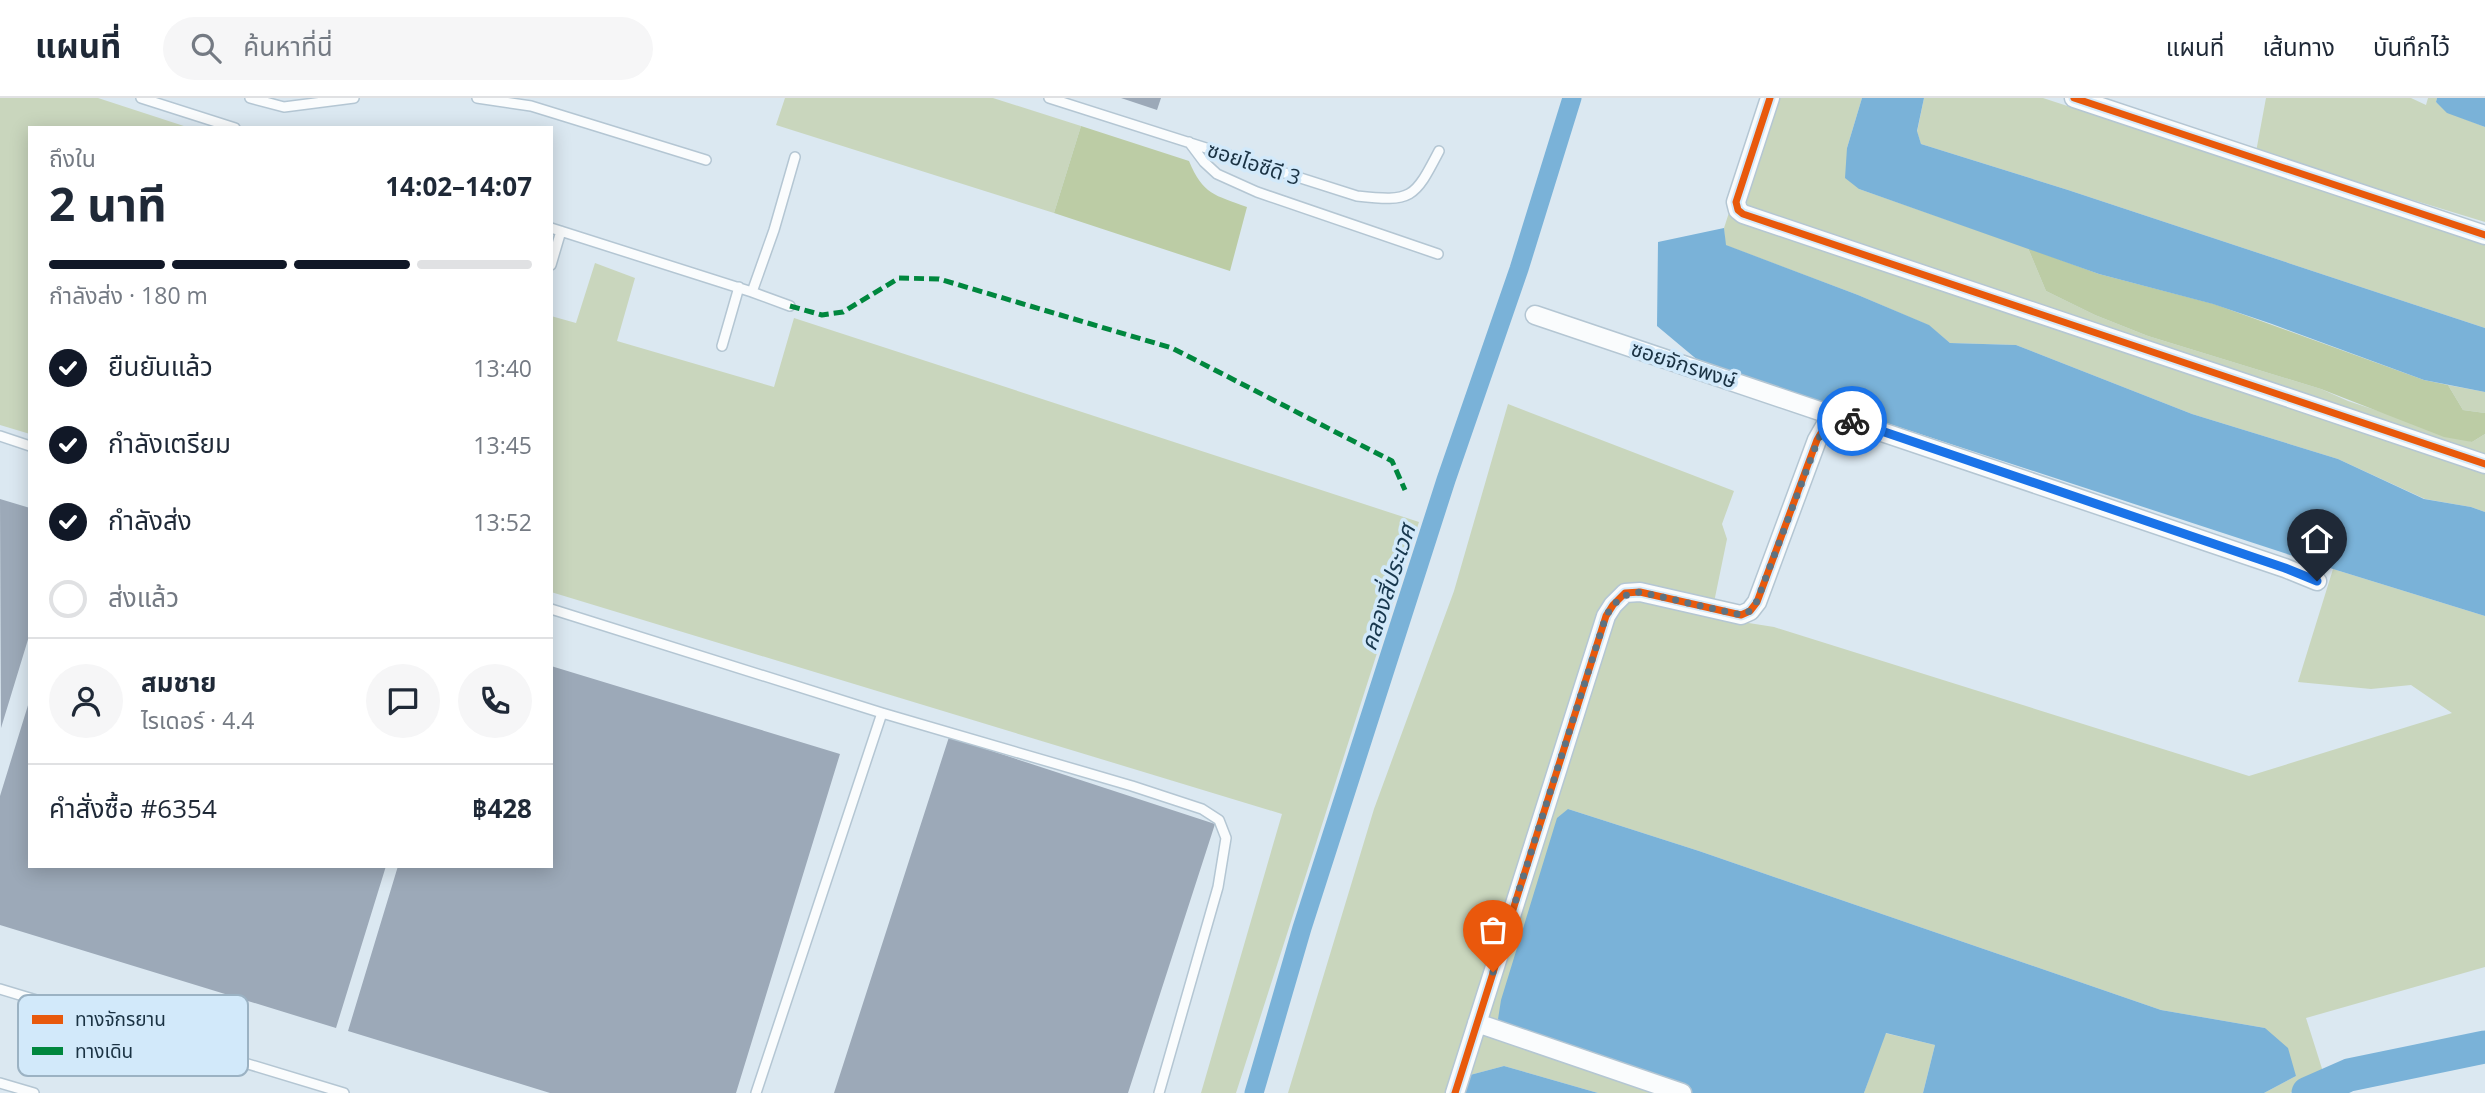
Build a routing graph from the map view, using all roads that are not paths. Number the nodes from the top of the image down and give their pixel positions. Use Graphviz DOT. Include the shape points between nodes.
graph roads {
  1 [pos="141,98"];
  2 [pos="250,98"];
  3 [pos="354,98"];
  4 [pos="477,98"];
  5 [pos="1049,98"];
  6 [pos="1770,98"];
  7 [pos="2074,98"];
  8 [pos="229,126"];
  9 [pos="1189,142"];
  10 [pos="1439,150"];
  11 [pos="795,157"];
  12 [pos="706,160"];
  13 [pos="556,230"];
  14 [pos="2485,235"];
  15 [pos="553,251"];
  16 [pos="1438,254"];
  17 [pos="739,288"];
  18 [pos="752,292"];
  19 [pos="790,306"];
  20 [pos="1535,315"];
  21 [pos="722,346"];
  22 [pos="1832,414"];
  23 [pos="0,436"];
  24 [pos="28,445"];
  25 [pos="2485,464"];
  26 [pos="2317,581"];
  27 [pos="553,610"];
  28 [pos="882,713"];
  29 [pos="0,989"];
  30 [pos="20,995"];
  31 [pos="1477,1023"];
  32 [pos="248,1064"];
  33 [pos="0,1083"];
  34 [pos="34,1093"];
  35 [pos="344,1093"];
  36 [pos="756,1093"];
  37 [pos="1159,1093"];
  38 [pos="1455,1093"];
  39 [pos="1682,1093"];
  1 -- 8 [label="lane"];
  2 -- 3 [label="lane" via="284,107"];
  4 -- 12 [label="lane" via="531,106"];
  5 -- 9 [label="lane, ซอยไอซีดี 3"];
  6 -- 25 [label="street" via="1736,202 1743,214"];
  7 -- 14 [label="street"];
  9 -- 10 [label="lane, ซอยไอซีดี 3" via="1357,196 1394,201 1420,187"];
  9 -- 16 [label="lane" via="1204,162 1227,179"];
  11 -- 18 [label="lane"];
  13 -- 15 [label="lane"];
  13 -- 17 [label="lane"];
  17 -- 18 [label="lane"];
  17 -- 21 [label="lane"];
  18 -- 19 [label="lane"];
  20 -- 22 [label="street, ซอยจักรพงษ์"];
  22 -- 26 [label="street, ซอยจักรพงษ์"];
  22 -- 31 [label="street" via="1750,611 1741,615 1640,592 1625,593 1612,605"];
  23 -- 24 [label="lane"];
  27 -- 28 [label="lane"];
  28 -- 36 [label="lane"];
  28 -- 37 [label="lane" via="1132,786 1202,809 1219,820 1226,838 1218,887"];
  29 -- 30 [label="lane"];
  31 -- 38 [label="street"];
  31 -- 39 [label="street"];
  32 -- 35 [label="lane"];
  33 -- 34 [label="lane"];
}
